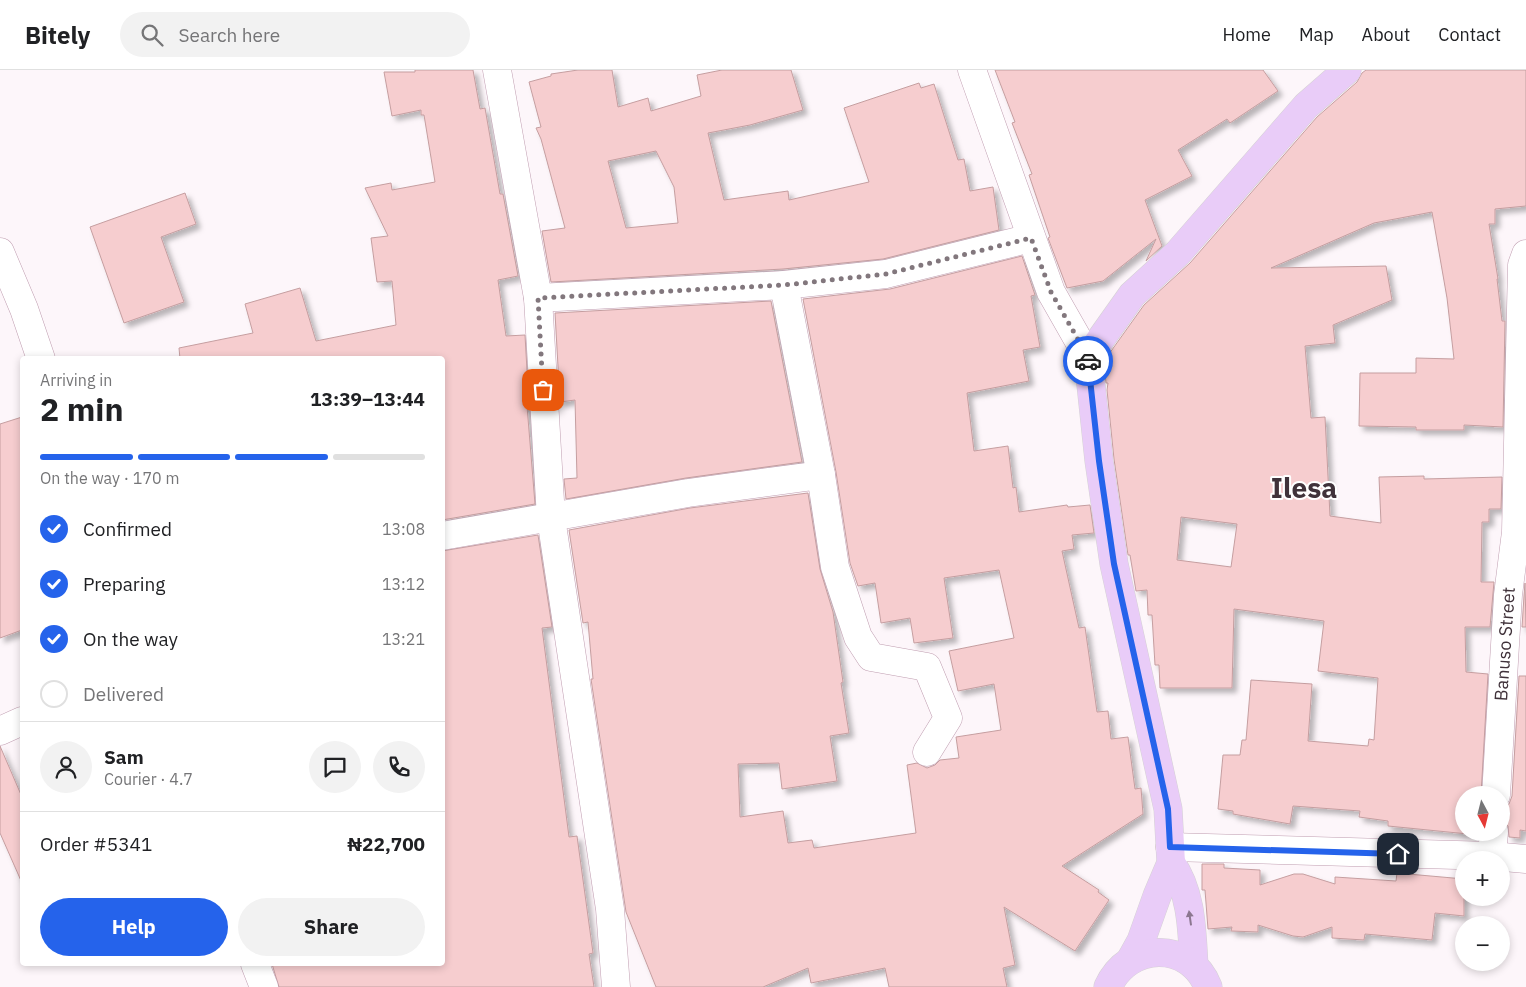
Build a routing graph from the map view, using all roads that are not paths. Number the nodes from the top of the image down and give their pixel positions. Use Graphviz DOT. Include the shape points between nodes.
graph roads {
  1 [pos="496,70"];
  2 [pos="972,70"];
  3 [pos="1347,70"];
  4 [pos="1031,238"];
  5 [pos="0,252"];
  6 [pos="1526,254"];
  7 [pos="784,285"];
  8 [pos="538,298"];
  9 [pos="40,356"];
  10 [pos="1088,357"];
  11 [pos="821,475"];
  12 [pos="551,518"];
  13 [pos="445,536"];
  14 [pos="20,722"];
  15 [pos="0,731"];
  16 [pos="927,752"];
  17 [pos="1497,786"];
  18 [pos="1493,844"];
  19 [pos="1171,855"];
  20 [pos="1526,859"];
  21 [pos="1132,960"];
  22 [pos="256,966"];
  23 [pos="1201,977"];
  24 [pos="264,987"];
  25 [pos="616,987"];
  26 [pos="1108,987"];
  1 -- 8 [label="street"];
  2 -- 4 [label="street"];
  3 -- 10 [label="main road" via="1306,106 1178,253 1132,295"];
  4 -- 7 [label="street" via="886,274"];
  4 -- 10 [label="street" via="1051,292"];
  5 -- 9 [label="street"];
  6 -- 17 [label="street, Banuso Street" via="1522,264 1516,532 1508,595"];
  7 -- 8 [label="street"];
  7 -- 11 [label="street"];
  8 -- 12 [label="street"];
  10 -- 19 [label="main road" via="1114,564 1168,809"];
  11 -- 12 [label="street" via="688,492"];
  11 -- 16 [label="street" via="836,567 858,637 871,657 927,667 948,718"];
  12 -- 13 [label="street"];
  12 -- 25 [label="street" via="610,909"];
  14 -- 15 [label="street"];
  18 -- 19 [label="street"];
  18 -- 20 [label="street"];
  19 -- 21 [label="main road"];
  23 -- 19 [label="main road, one-way" via="1187,901"];
  21 -- 23 [label="main road" via="1150,953 1169,953 1187,960"];
  21 -- 26 [label="main road" via="1118,970"];
  22 -- 24 [label="street"];
}
